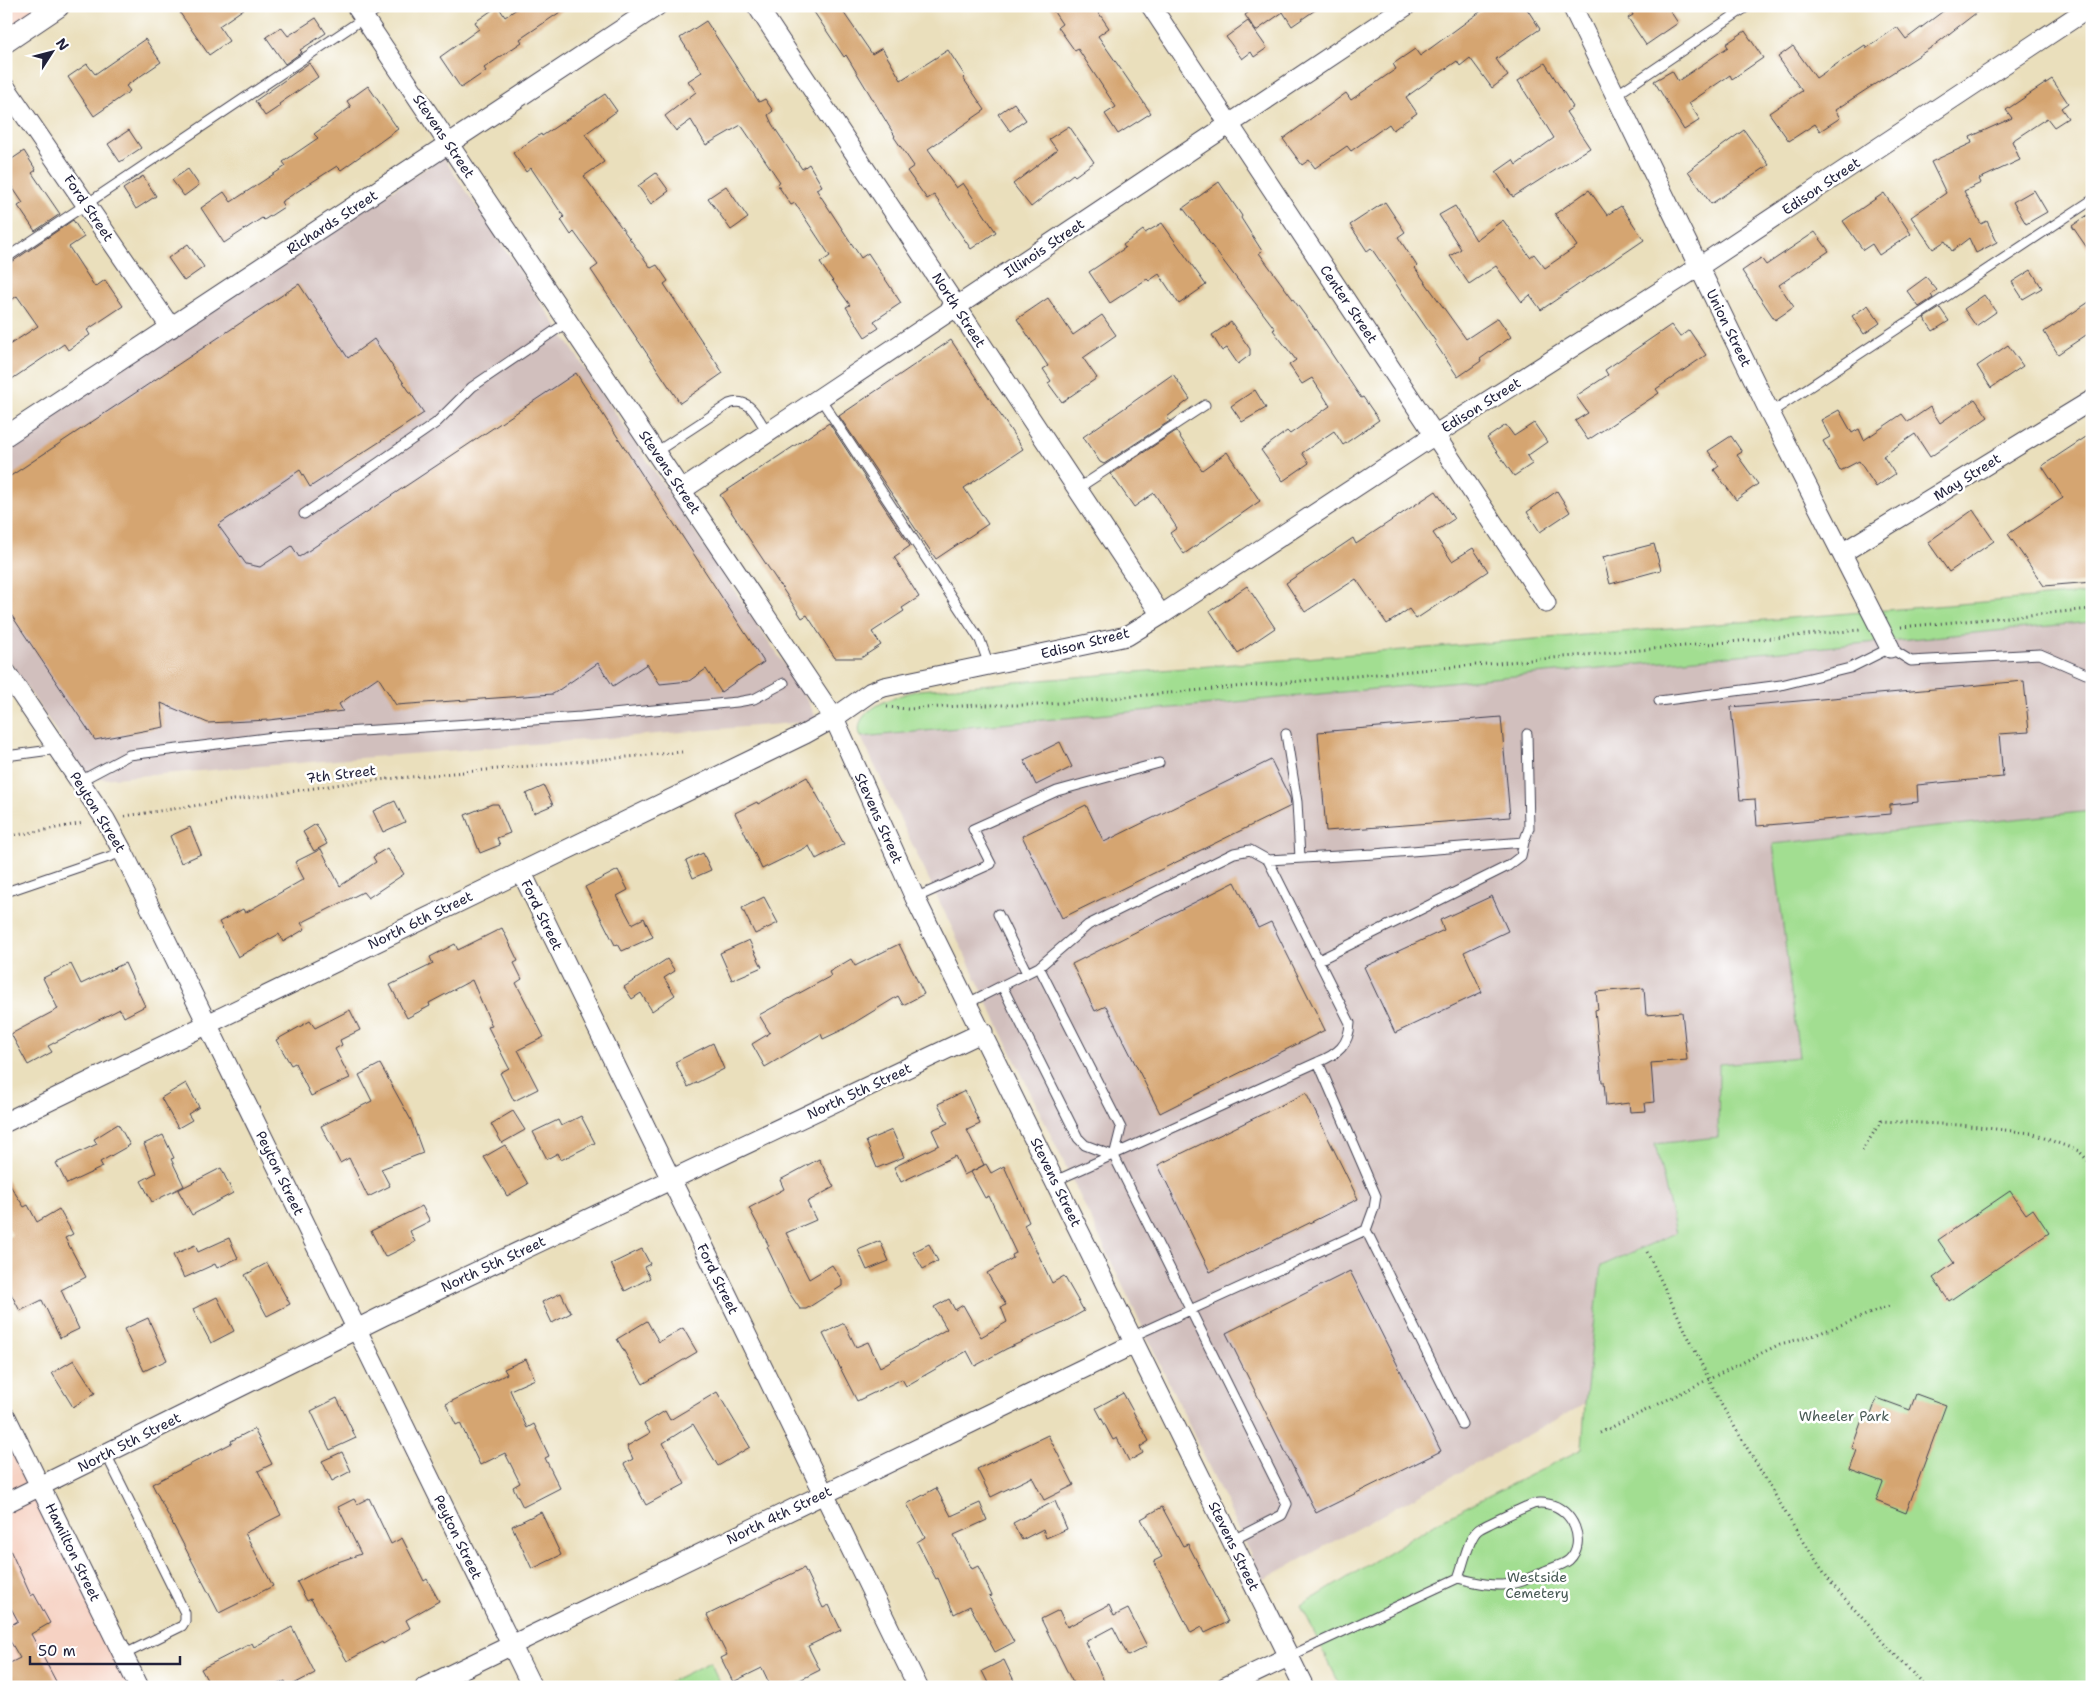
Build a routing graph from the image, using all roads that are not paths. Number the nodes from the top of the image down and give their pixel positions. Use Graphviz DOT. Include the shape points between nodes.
graph roads {
  1 [pos="58,6"];
  2 [pos="382,6"];
  3 [pos="657,6"];
  4 [pos="757,6"];
  5 [pos="1151,6"];
  6 [pos="1406,6"];
  7 [pos="1572,6"];
  8 [pos="1748,6"];
  9 [pos="2092,6"];
  10 [pos="360,12"];
  11 [pos="6,41"];
  12 [pos="6,88"];
  13 [pos="1616,94"];
  14 [pos="1229,123"];
  15 [pos="450,144"];
  16 [pos="2092,200"];
  17 [pos="86,204"];
  18 [pos="6,258"];
  19 [pos="1700,266"];
  20 [pos="957,306"];
  21 [pos="569,321"];
  22 [pos="171,328"];
  23 [pos="820,398"];
  24 [pos="2092,400"];
  25 [pos="1205,405"];
  26 [pos="1770,413"];
  27 [pos="768,433"];
  28 [pos="1436,434"];
  29 [pos="6,436"];
  30 [pos="656,452"];
  31 [pos="1077,489"];
  32 [pos="682,490"];
  33 [pos="304,514"];
  34 [pos="1842,554"];
  35 [pos="1546,603"];
  36 [pos="1161,615"];
  37 [pos="1890,648"];
  38 [pos="989,665"];
  39 [pos="6,672"];
  40 [pos="2086,674"];
  41 [pos="784,683"];
  42 [pos="1659,701"];
  43 [pos="834,718"];
  44 [pos="1286,734"];
  45 [pos="1527,734"];
  46 [pos="58,749"];
  47 [pos="6,756"];
  48 [pos="1159,763"];
  49 [pos="80,781"];
  50 [pos="1524,842"];
  51 [pos="123,852"];
  52 [pos="1300,858"];
  53 [pos="1268,860"];
  54 [pos="521,871"];
  55 [pos="6,892"];
  56 [pos="915,898"];
  57 [pos="998,914"];
  58 [pos="1319,960"];
  59 [pos="1039,967"];
  60 [pos="1027,973"];
  61 [pos="1002,986"];
  62 [pos="968,1003"];
  63 [pos="208,1024"];
  64 [pos="983,1032"];
  65 [pos="1318,1062"];
  66 [pos="6,1122"];
  67 [pos="1114,1156"];
  68 [pos="670,1180"];
  69 [pos="1055,1181"];
  70 [pos="1366,1230"];
  71 [pos="1191,1309"];
  72 [pos="356,1328"];
  73 [pos="1132,1340"];
  74 [pos="6,1417"];
  75 [pos="1462,1424"];
  76 [pos="106,1454"];
  77 [pos="41,1487"];
  78 [pos="824,1494"];
  79 [pos="6,1503"];
  80 [pos="1231,1541"];
  81 [pos="1458,1578"];
  82 [pos="511,1645"];
  83 [pos="123,1655"];
  84 [pos="1288,1656"];
  85 [pos="139,1687"];
  86 [pos="426,1687"];
  87 [pos="532,1687"];
  88 [pos="918,1687"];
  89 [pos="1225,1687"];
  90 [pos="1304,1687"];
  1 -- 11 [label="street"];
  2 -- 10 [label="lane"];
  3 -- 15 [label="street, Richards Street"];
  4 -- 20 [label="street, North Street"];
  5 -- 14 [label="street, Center Street"];
  6 -- 14 [label="street, Illinois Street"];
  7 -- 13 [label="street, Union Street"];
  8 -- 13 [label="lane"];
  9 -- 19 [label="street, Edison Street"];
  10 -- 15 [label="street, Stevens Street"];
  10 -- 17 [label="lane"];
  12 -- 17 [label="street, Ford Street"];
  13 -- 19 [label="street, Union Street"];
  14 -- 20 [label="street, Illinois Street"];
  14 -- 28 [label="street, Center Street"];
  15 -- 21 [label="street, Stevens Street"];
  15 -- 22 [label="street, Richards Street"];
  16 -- 26 [label="lane"];
  17 -- 18 [label="lane"];
  17 -- 22 [label="street, Ford Street"];
  19 -- 26 [label="street, Union Street"];
  19 -- 28 [label="street, Edison Street"];
  20 -- 23 [label="street, Illinois Street"];
  20 -- 31 [label="street, North Street"];
  21 -- 30 [label="street, Stevens Street"];
  21 -- 33 [label="lane" via="472,387 436,423"];
  22 -- 29 [label="street, Richards Street"];
  23 -- 27 [label="street, Illinois Street"];
  23 -- 38 [label="lane" via="980,640"];
  24 -- 34 [label="street, May Street"];
  25 -- 31 [label="lane"];
  26 -- 34 [label="street, Union Street"];
  27 -- 30 [label="lane" via="748,404 738,400"];
  27 -- 32 [label="street, Illinois Street"];
  28 -- 35 [label="street, Center Street"];
  28 -- 36 [label="street, Edison Street"];
  30 -- 32 [label="street, Stevens Street"];
  31 -- 36 [label="street, North Street"];
  32 -- 43 [label="street, Stevens Street"];
  34 -- 37 [label="street, Union Street"];
  36 -- 38 [label="street, Edison Street" via="1127,636"];
  37 -- 40 [label="lane" via="1911,661 2040,654"];
  37 -- 42 [label="lane" via="1850,668 1781,685"];
  38 -- 43 [label="street, Edison Street" via="884,687 871,692"];
  39 -- 46 [label="street, Peyton Street"];
  41 -- 49 [label="lane" via="754,699 737,702 580,717 282,736 129,755"];
  43 -- 54 [label="street, North 6th Street"];
  43 -- 56 [label="street, Stevens Street"];
  44 -- 52 [label="lane" via="1297,802"];
  45 -- 50 [label="lane" via="1529,828"];
  46 -- 47 [label="lane"];
  46 -- 49 [label="street, Peyton Street"];
  48 -- 56 [label="lane" via="1057,792 973,829 991,864"];
  49 -- 51 [label="street, Peyton Street"];
  50 -- 52 [label="lane"];
  50 -- 58 [label="lane" via="1521,856 1508,866"];
  51 -- 55 [label="lane"];
  51 -- 63 [label="street, Peyton Street"];
  52 -- 53 [label="lane"];
  53 -- 58 [label="lane"];
  53 -- 59 [label="lane" via="1250,850 1234,853 1088,926"];
  54 -- 63 [label="street, North 6th Street"];
  54 -- 68 [label="street, Ford Street"];
  56 -- 62 [label="street, Stevens Street"];
  57 -- 60 [label="lane"];
  58 -- 65 [label="lane" via="1350,1023 1349,1036 1342,1048"];
  59 -- 60 [label="lane"];
  59 -- 67 [label="lane" via="1121,1128"];
  60 -- 61 [label="lane"];
  61 -- 62 [label="lane"];
  61 -- 67 [label="lane" via="1078,1138 1085,1145"];
  62 -- 64 [label="street, Stevens Street"];
  63 -- 66 [label="street, North 6th Street"];
  63 -- 72 [label="street, Peyton Street"];
  64 -- 68 [label="street, North 5th Street"];
  64 -- 69 [label="street, Stevens Street"];
  65 -- 67 [label="lane"];
  65 -- 70 [label="lane" via="1376,1196"];
  67 -- 69 [label="lane"];
  67 -- 71 [label="lane"];
  68 -- 72 [label="street, North 5th Street"];
  68 -- 78 [label="street, Ford Street"];
  69 -- 73 [label="street, Stevens Street"];
  70 -- 71 [label="lane"];
  70 -- 75 [label="lane"];
  71 -- 73 [label="lane"];
  71 -- 80 [label="lane" via="1287,1504 1282,1515"];
  72 -- 76 [label="street, North 5th Street"];
  72 -- 82 [label="street, Peyton Street"];
  73 -- 78 [label="street, North 4th Street"];
  73 -- 80 [label="street, Stevens Street"];
  74 -- 77 [label="street, Hamilton Street"];
  76 -- 77 [label="street, North 5th Street"];
  76 -- 83 [label="lane" via="185,1613 182,1626"];
  77 -- 79 [label="street, North 5th Street"];
  77 -- 83 [label="street, Hamilton Street"];
  78 -- 82 [label="street, North 4th Street"];
  78 -- 88 [label="street, Ford Street"];
  80 -- 84 [label="street, Stevens Street"];
  81 -- 81 [label="lane" via="1477,1530 1534,1504 1549,1504 1567,1512 1574,1524 1578,1542 1570,1559 1526,1581 1504,1586"];
  81 -- 84 [label="lane"];
  82 -- 86 [label="street, North 4th Street"];
  82 -- 87 [label="street, Peyton Street"];
  83 -- 85 [label="street, Hamilton Street"];
  84 -- 89 [label="street"];
  84 -- 90 [label="street, Stevens Street"];
}
